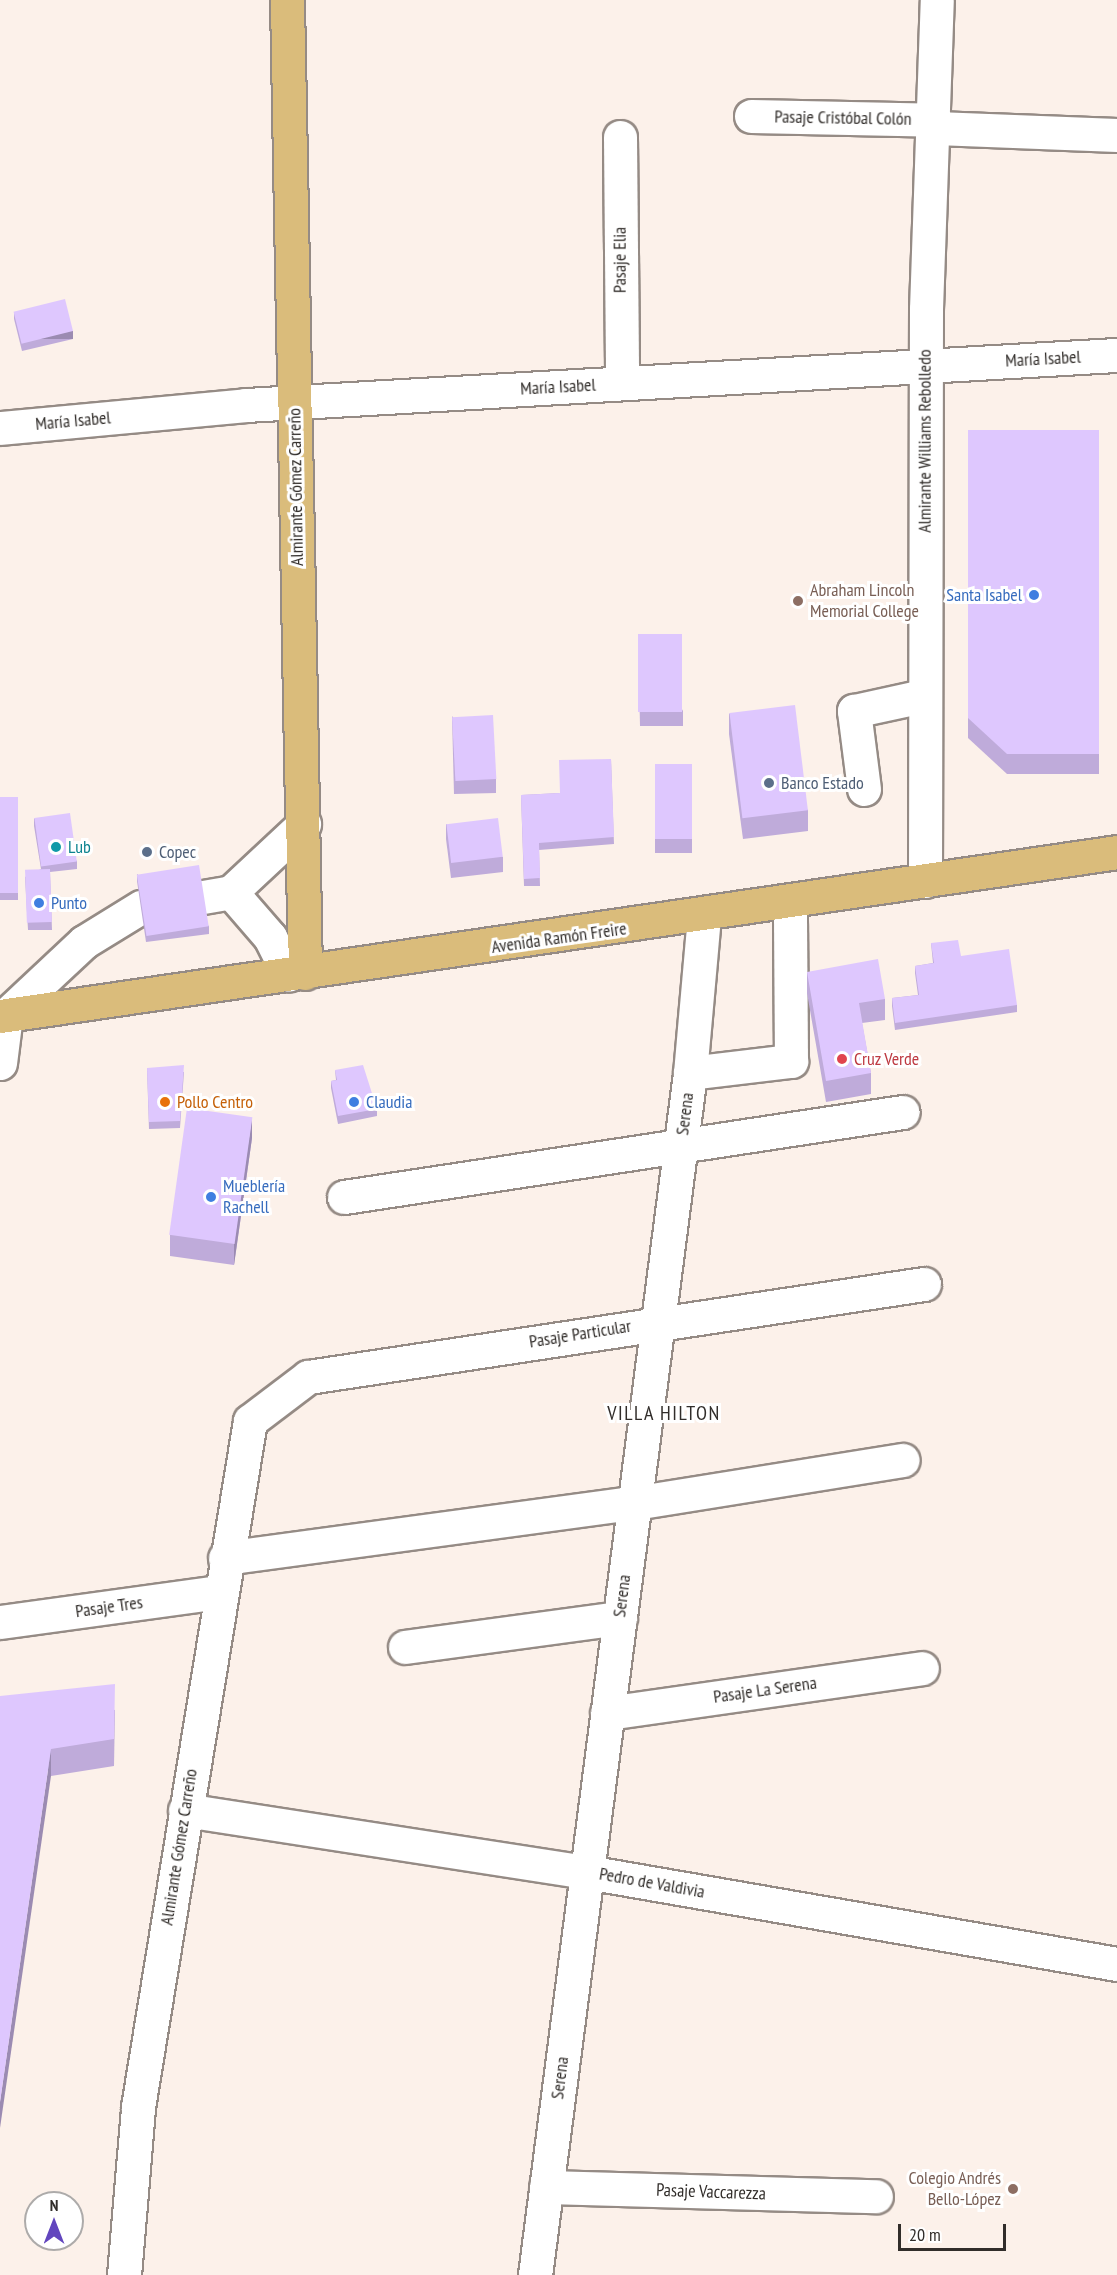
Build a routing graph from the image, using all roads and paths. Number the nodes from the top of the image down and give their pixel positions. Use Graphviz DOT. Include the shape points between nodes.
graph roads {
  1 [pos="287,0"];
  2 [pos="937,0"];
  3 [pos="751,116"];
  4 [pos="936,124"];
  5 [pos="1117,135"];
  6 [pos="620,137"];
  7 [pos="1117,355"];
  8 [pos="926,366"];
  9 [pos="622,383"];
  10 [pos="295,402"];
  11 [pos="1,423"];
  12 [pos="923,696"];
  13 [pos="864,789"];
  14 [pos="304,824"];
  15 [pos="1117,852"];
  16 [pos="925,881"];
  17 [pos="790,904"];
  18 [pos="141,907"];
  19 [pos="704,917"];
  20 [pos="297,974"];
  21 [pos="3,1016"];
  22 [pos="0,1063"];
  23 [pos="690,1072"];
  24 [pos="903,1112"];
  25 [pos="681,1143"];
  26 [pos="344,1197"];
  27 [pos="924,1284"];
  28 [pos="658,1322"];
  29 [pos="250,1420"];
  30 [pos="903,1460"];
  31 [pos="634,1503"];
  32 [pos="225,1558"];
  33 [pos="218,1592"];
  34 [pos="620,1618"];
  35 [pos="0,1622"];
  36 [pos="405,1647"];
  37 [pos="922,1668"];
  38 [pos="608,1713"];
  39 [pos="185,1810"];
  40 [pos="587,1872"];
  41 [pos="1117,1964"];
  42 [pos="546,2187"];
  43 [pos="876,2196"];
  44 [pos="124,2275"];
  45 [pos="535,2275"];
  1 -- 10 [label="main road, Almirante Gómez Carreño"];
  2 -- 4 [label="street, Almirante Williams Rebolledo"];
  3 -- 4 [label="street, Pasaje Cristóbal Colón"];
  4 -- 5 [label="street, Pasaje Cristóbal Colón"];
  4 -- 8 [label="street, Almirante Williams Rebolledo"];
  6 -- 9 [label="street, Pasaje Elia"];
  7 -- 8 [label="street, María Isabel"];
  8 -- 9 [label="street, María Isabel"];
  8 -- 12 [label="street, Almirante Williams Rebolledo"];
  9 -- 10 [label="street, María Isabel"];
  10 -- 11 [label="street, María Isabel"];
  10 -- 14 [label="main road, Almirante Gómez Carreño"];
  12 -- 13 [label="street" via="854,711"];
  12 -- 16 [label="street, Almirante Williams Rebolledo"];
  14 -- 20 [label="main road, Almirante Gómez Carreño"];
  14 -- 20 [label="street" via="217,895 270,937"];
  15 -- 16 [label="main road, Avenida Ramón Freire"];
  16 -- 17 [label="main road, Avenida Ramón Freire"];
  17 -- 19 [label="main road, Avenida Ramón Freire"];
  17 -- 23 [label="street" via="791,1060"];
  18 -- 21 [label="street" via="84,942"];
  19 -- 20 [label="main road, Avenida Ramón Freire"];
  19 -- 23 [label="street, Serena"];
  20 -- 21 [label="main road, Avenida Ramón Freire"];
  21 -- 22 [label="street"];
  23 -- 25 [label="street, Serena"];
  24 -- 25 [label="street"];
  25 -- 26 [label="street"];
  25 -- 28 [label="street, Serena"];
  27 -- 28 [label="street, Pasaje Particular"];
  28 -- 29 [label="street, Pasaje Particular" via="308,1377"];
  28 -- 31 [label="street, Serena"];
  29 -- 32 [label="street, Almirante Gómez Carreño"];
  30 -- 31 [label="street"];
  31 -- 32 [label="street"];
  31 -- 34 [label="street, Serena"];
  32 -- 33 [label="street, Almirante Gómez Carreño"];
  33 -- 35 [label="street, Pasaje Tres"];
  33 -- 39 [label="street, Almirante Gómez Carreño"];
  34 -- 36 [label="street"];
  34 -- 38 [label="street, Serena"];
  37 -- 38 [label="street, Pasaje La Serena"];
  38 -- 40 [label="street, Serena"];
  39 -- 40 [label="street, Pedro de Valdivia"];
  39 -- 44 [label="street, Almirante Gómez Carreño" via="138,2108"];
  40 -- 41 [label="street, Pedro de Valdivia"];
  40 -- 42 [label="street, Serena"];
  42 -- 43 [label="street, Pasaje Vaccarezza"];
  42 -- 45 [label="street, Serena"];
}
